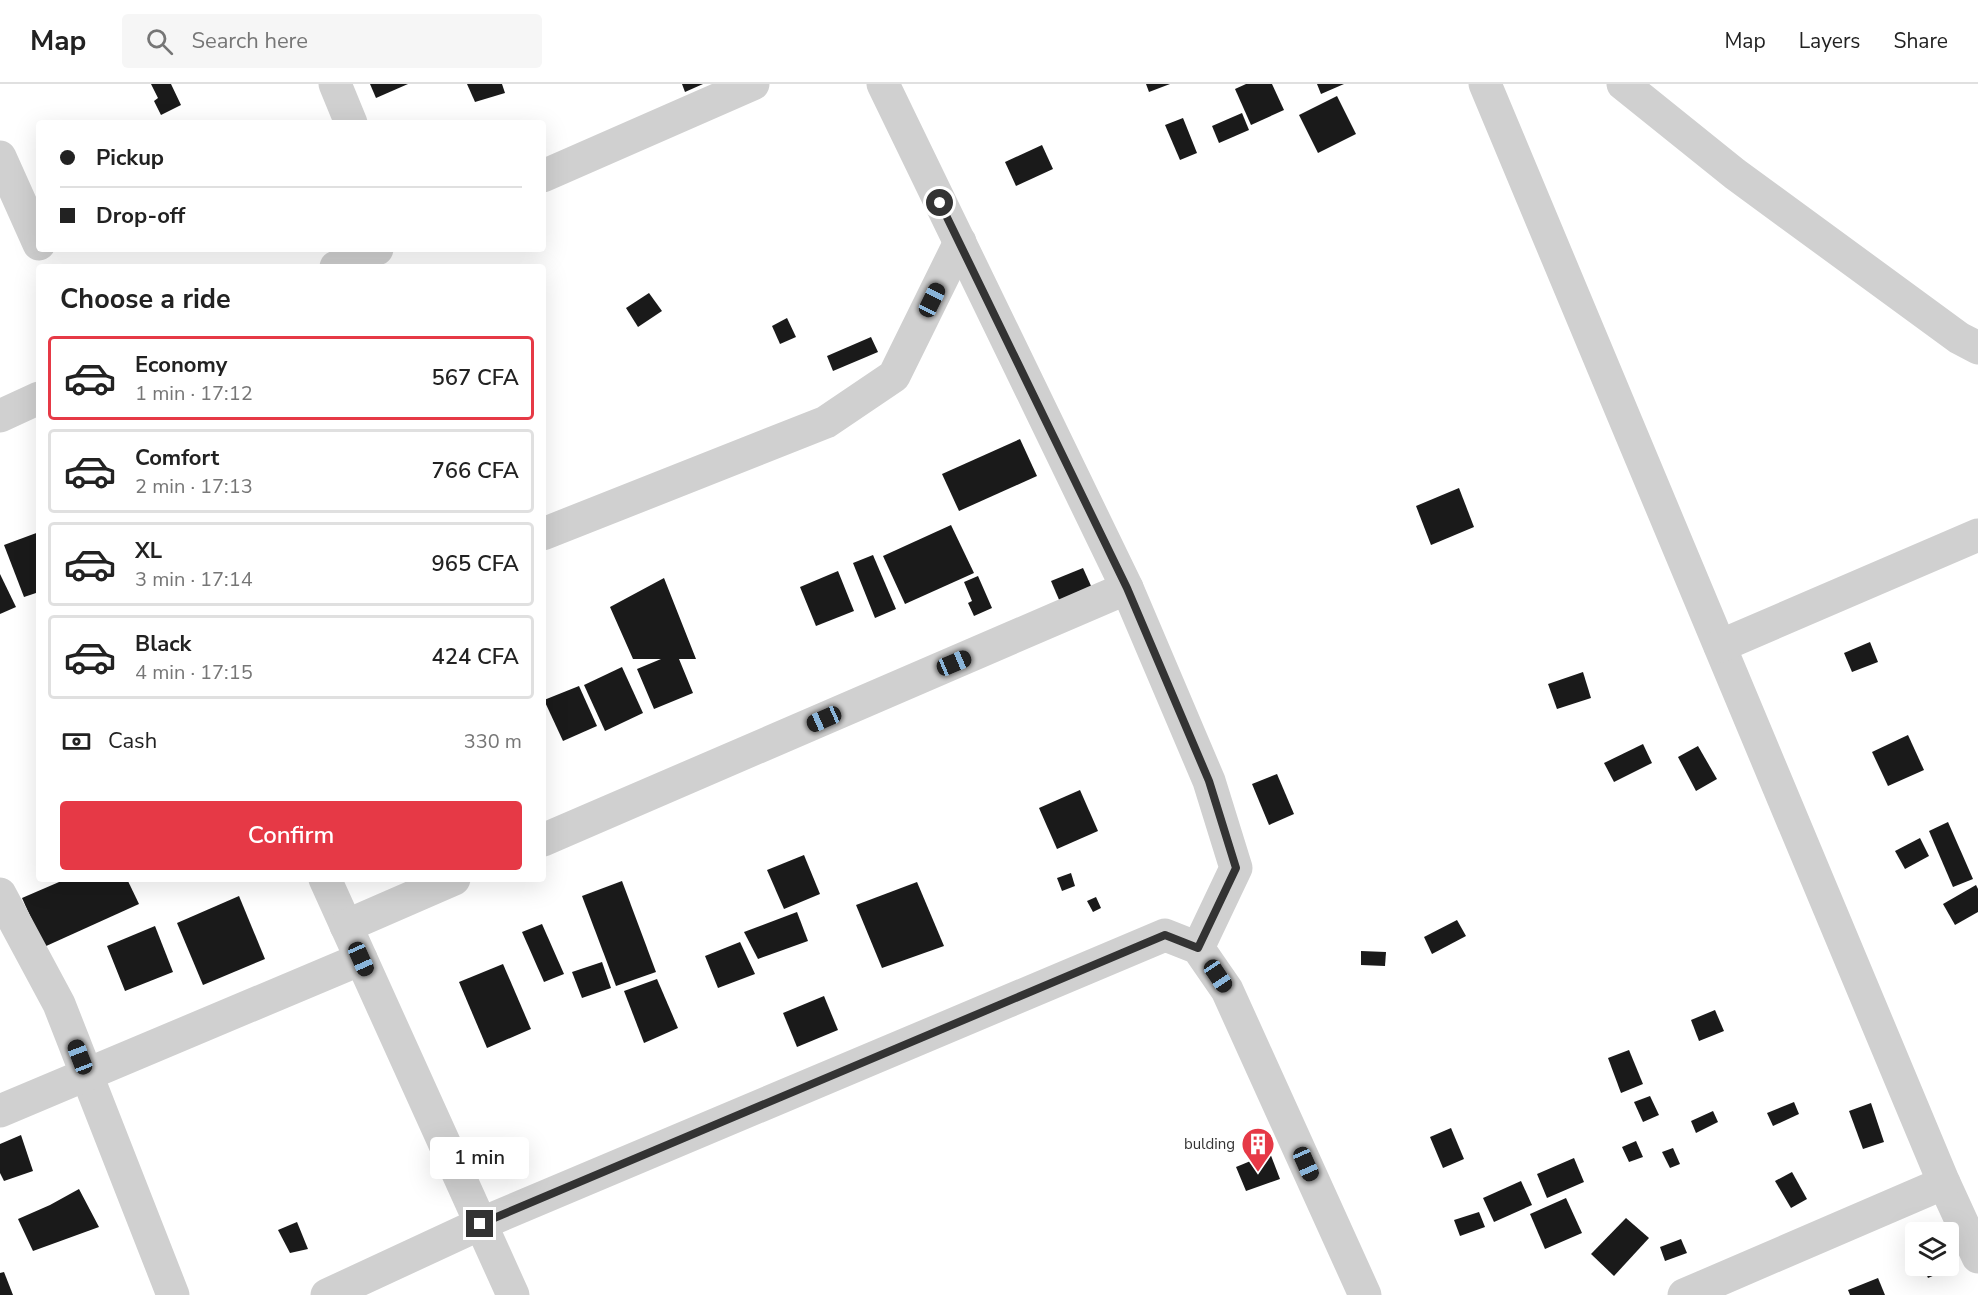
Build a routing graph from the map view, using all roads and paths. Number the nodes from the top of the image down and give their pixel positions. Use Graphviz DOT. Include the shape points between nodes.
graph roads {
  1 [pos="335,84"];
  2 [pos="753,84"];
  3 [pos="883,84"];
  4 [pos="1485,84"];
  5 [pos="1623,84"];
  6 [pos="350,120"];
  7 [pos="0,157"];
  8 [pos="546,175"];
  9 [pos="36,237"];
  10 [pos="960,242"];
  11 [pos="370,252"];
  12 [pos="343,264"];
  13 [pos="1978,348"];
  14 [pos="36,399"];
  15 [pos="0,416"];
  16 [pos="546,533"];
  17 [pos="1978,536"];
  18 [pos="1127,588"];
  19 [pos="1720,646"];
  20 [pos="546,839"];
  21 [pos="326,882"];
  22 [pos="447,882"];
  23 [pos="0,894"];
  24 [pos="346,926"];
  25 [pos="1198,948"];
  26 [pos="361,959"];
  27 [pos="87,1074"];
  28 [pos="0,1112"];
  29 [pos="1944,1183"];
  30 [pos="480,1224"];
  31 [pos="1978,1257"];
  32 [pos="173,1295"];
  33 [pos="327,1295"];
  34 [pos="513,1295"];
  35 [pos="1365,1295"];
  36 [pos="1684,1295"];
  1 -- 6 [label="street"];
  2 -- 8 [label="street"];
  3 -- 10 [label="street"];
  4 -- 19 [label="street"];
  5 -- 13 [label="street" via="1735,174"];
  7 -- 9 [label="street"];
  10 -- 16 [label="street" via="894,376 826,422"];
  10 -- 18 [label="street"];
  11 -- 12 [label="street"];
  14 -- 15 [label="street"];
  17 -- 19 [label="street"];
  18 -- 20 [label="street"];
  18 -- 25 [label="street" via="1209,781 1236,868"];
  19 -- 29 [label="street"];
  21 -- 24 [label="street"];
  22 -- 24 [label="street"];
  23 -- 27 [label="street" via="59,1004"];
  24 -- 26 [label="street"];
  25 -- 30 [label="street" via="1165,935"];
  25 -- 35 [label="street" via="1227,990"];
  26 -- 27 [label="street"];
  26 -- 30 [label="street"];
  27 -- 28 [label="street"];
  27 -- 32 [label="street"];
  29 -- 31 [label="street"];
  29 -- 36 [label="street"];
  30 -- 33 [label="street"];
  30 -- 34 [label="street"];
}
